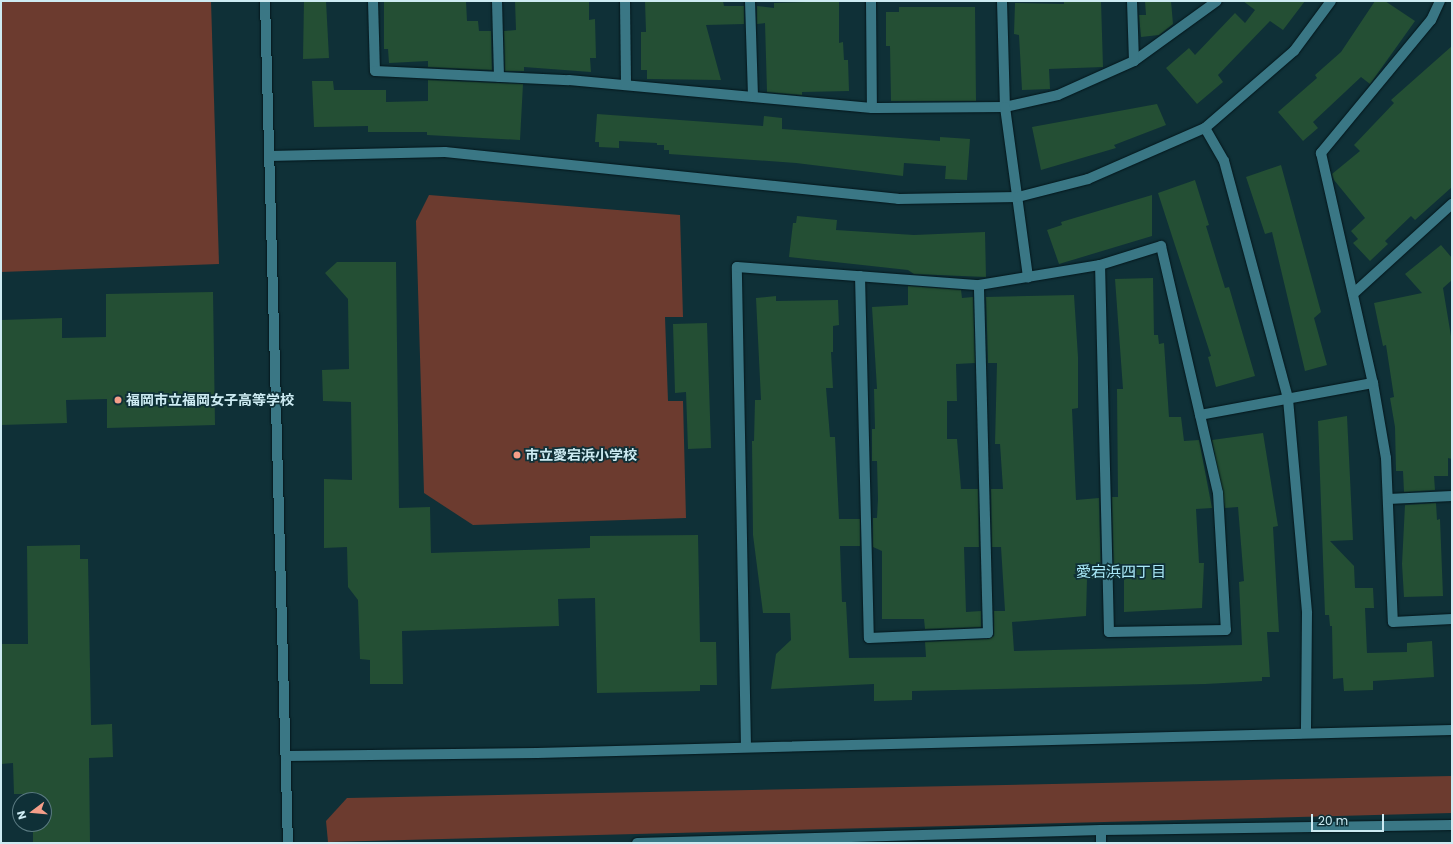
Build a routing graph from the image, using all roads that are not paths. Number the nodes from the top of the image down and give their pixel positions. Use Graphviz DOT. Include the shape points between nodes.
graph roads {
  1 [pos="265,1"];
  2 [pos="373,1"];
  3 [pos="497,1"];
  4 [pos="625,1"];
  5 [pos="750,1"];
  6 [pos="871,1"];
  7 [pos="1002,1"];
  8 [pos="1132,1"];
  9 [pos="1218,1"];
  10 [pos="1331,1"];
  11 [pos="1440,1"];
  12 [pos="1134,61"];
  13 [pos="499,77"];
  14 [pos="626,85"];
  15 [pos="753,97"];
  16 [pos="1005,107"];
  17 [pos="872,108"];
  18 [pos="1205,128"];
  19 [pos="269,156"];
  20 [pos="1018,197"];
  21 [pos="1452,204"];
  22 [pos="1100,265"];
  23 [pos="860,276"];
  24 [pos="1028,277"];
  25 [pos="979,285"];
  26 [pos="1353,294"];
  27 [pos="1373,383"];
  28 [pos="1288,399"];
  29 [pos="1200,415"];
  30 [pos="1452,496"];
  31 [pos="1388,499"];
  32 [pos="1452,619"];
  33 [pos="1452,730"];
  34 [pos="1306,734"];
  35 [pos="746,747"];
  36 [pos="287,756"];
  37 [pos="1452,825"];
  38 [pos="1101,830"];
  39 [pos="736,841"];
  40 [pos="288,843"];
  41 [pos="637,843"];
  42 [pos="1101,843"];
  1 -- 19 [label="street"];
  2 -- 13 [label="street" via="375,71"];
  3 -- 13 [label="street"];
  4 -- 14 [label="street"];
  5 -- 15 [label="street"];
  6 -- 17 [label="street"];
  7 -- 16 [label="street"];
  8 -- 12 [label="street"];
  9 -- 12 [label="street"];
  10 -- 18 [label="street" via="1294,51"];
  11 -- 26 [label="street" via="1431,20 1321,153"];
  12 -- 16 [label="street" via="1058,95"];
  13 -- 14 [label="street"];
  14 -- 15 [label="street"];
  15 -- 17 [label="street"];
  16 -- 17 [label="street"];
  16 -- 20 [label="street"];
  18 -- 20 [label="street" via="1088,179"];
  18 -- 28 [label="street" via="1224,161"];
  19 -- 20 [label="street" via="445,152 898,199"];
  19 -- 36 [label="street"];
  20 -- 24 [label="street"];
  21 -- 26 [label="street"];
  22 -- 24 [label="street"];
  22 -- 29 [label="street" via="1161,246"];
  22 -- 29 [label="street" via="1109,632 1226,630 1218,493"];
  23 -- 25 [label="street"];
  23 -- 25 [label="street" via="869,638 988,633"];
  23 -- 35 [label="street" via="736,267"];
  24 -- 25 [label="street"];
  26 -- 27 [label="street"];
  27 -- 28 [label="street"];
  27 -- 31 [label="street" via="1386,458"];
  28 -- 29 [label="street"];
  28 -- 34 [label="street" via="1306,613"];
  30 -- 31 [label="street"];
  31 -- 32 [label="street" via="1393,622"];
  33 -- 34 [label="street"];
  34 -- 35 [label="street"];
  35 -- 36 [label="street"];
  36 -- 40 [label="street"];
  37 -- 38 [label="street"];
  38 -- 39 [label="street"];
  38 -- 42 [label="street"];
  39 -- 41 [label="street"];
}
